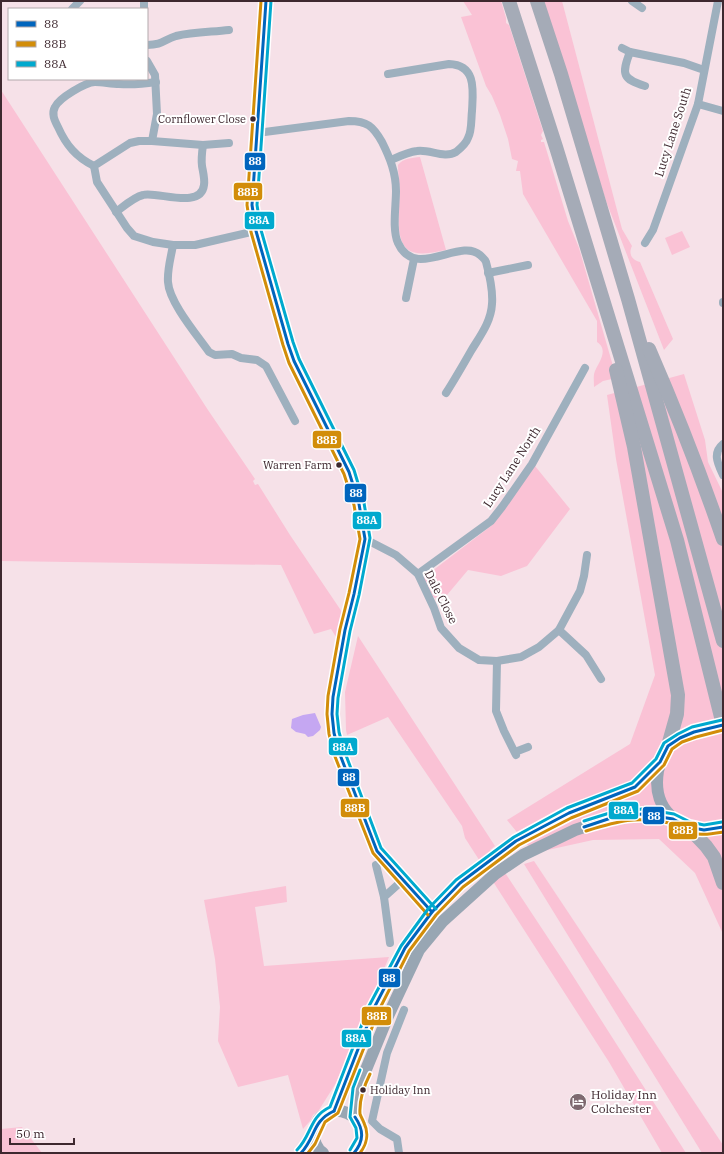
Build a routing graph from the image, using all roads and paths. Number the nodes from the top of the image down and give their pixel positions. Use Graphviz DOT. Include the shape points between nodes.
graph roads {
  1 [pos="266,1"];
  2 [pos="509,1"];
  3 [pos="537,1"];
  4 [pos="632,1"];
  5 [pos="718,1"];
  6 [pos="642,8"];
  7 [pos="229,30"];
  8 [pos="148,45"];
  9 [pos="622,48"];
  10 [pos="630,52"];
  11 [pos="148,63"];
  12 [pos="704,70"];
  13 [pos="388,74"];
  14 [pos="156,82"];
  15 [pos="645,86"];
  16 [pos="698,104"];
  17 [pos="723,111"];
  18 [pos="257,133"];
  19 [pos="152,141"];
  20 [pos="229,144"];
  21 [pos="203,145"];
  22 [pos="391,160"];
  23 [pos="94,166"];
  24 [pos="116,212"];
  25 [pos="256,231"];
  26 [pos="645,244"];
  27 [pos="173,245"];
  28 [pos="414,258"];
  29 [pos="528,265"];
  30 [pos="488,273"];
  31 [pos="599,285"];
  32 [pos="406,298"];
  33 [pos="628,299"];
  34 [pos="585,368"];
  35 [pos="446,393"];
  36 [pos="295,421"];
  37 [pos="723,444"];
  38 [pos="723,475"];
  39 [pos="365,539"];
  40 [pos="723,539"];
  41 [pos="587,555"];
  42 [pos="418,574"];
  43 [pos="559,630"];
  44 [pos="723,640"];
  45 [pos="497,661"];
  46 [pos="601,679"];
  47 [pos="723,725"];
  48 [pos="668,746"];
  49 [pos="528,747"];
  50 [pos="660,762"];
  51 [pos="673,819"];
  52 [pos="688,827"];
  53 [pos="719,828"];
  54 [pos="376,865"];
  55 [pos="403,880"];
  56 [pos="723,883"];
  57 [pos="384,897"];
  58 [pos="432,912"];
  59 [pos="390,943"];
  60 [pos="404,1010"];
  61 [pos="334,1111"];
  62 [pos="355,1117"];
  63 [pos="314,1136"];
  64 [pos="302,1153"];
  65 [pos="323,1153"];
  66 [pos="354,1153"];
  67 [pos="399,1153"];
  1 -- 18 [label="street"];
  2 -- 31 [label="highway"];
  3 -- 33 [label="highway"];
  4 -- 6 [label="street"];
  5 -- 12 [label="street, Lucy Lane South"];
  7 -- 8 [label="street" via="182,35 158,45"];
  9 -- 10 [label="street"];
  10 -- 12 [label="street" via="684,63"];
  10 -- 15 [label="street" via="624,66 625,75 630,81"];
  11 -- 14 [label="street"];
  12 -- 16 [label="street, Lucy Lane South"];
  13 -- 22 [label="street" via="458,64 471,78 473,92 469,137 458,150 453,154 444,155 419,151"];
  14 -- 19 [label="street" via="157,114"];
  14 -- 23 [label="street" via="139,85 94,82 86,84 60,100 54,108 54,119 69,145 77,156"];
  16 -- 17 [label="street"];
  16 -- 26 [label="street, Lucy Lane South" via="653,230"];
  18 -- 22 [label="street" via="360,121 368,124 378,135"];
  18 -- 25 [label="street" via="252,205"];
  19 -- 21 [label="street"];
  19 -- 23 [label="street" via="130,143"];
  20 -- 21 [label="street"];
  21 -- 24 [label="street" via="201,158 204,185 198,194 189,198 141,195"];
  22 -- 28 [label="street" via="396,189 397,240 400,249"];
  23 -- 24 [label="street" via="97,182"];
  24 -- 27 [label="street" via="134,236"];
  25 -- 27 [label="street" via="195,245"];
  25 -- 39 [label="street" via="294,361 342,454 359,504"];
  27 -- 36 [label="street" via="168,270 171,297 209,352 258,360 266,366"];
  28 -- 30 [label="street" via="423,259 468,251 478,253 485,260"];
  28 -- 32 [label="street"];
  29 -- 30 [label="street"];
  30 -- 35 [label="street" via="492,304 490,316 485,329"];
  31 -- 47 [label="highway" via="677,540"];
  31 -- 48 [label="highway" via="634,447 678,695 677,714"];
  33 -- 40 [label="highway"];
  33 -- 44 [label="highway"];
  34 -- 42 [label="street, Lucy Lane North" via="532,464 491,521"];
  37 -- 38 [label="street" via="717,451 716,458"];
  39 -- 42 [label="street, Dale Close" via="396,555"];
  39 -- 55 [label="street" via="333,697 334,733 377,851"];
  41 -- 43 [label="street, Dale Close" via="580,591"];
  42 -- 45 [label="street, Dale Close" via="441,628 459,648 479,660"];
  43 -- 45 [label="street, Dale Close" via="539,647 521,656"];
  43 -- 46 [label="street" via="586,655"];
  45 -- 49 [label="street" via="496,711 516,753"];
  47 -- 48 [label="main road" via="694,732"];
  48 -- 50 [label="main road"];
  50 -- 51 [label="main road" via="658,789 666,810"];
  50 -- 58 [label="main road" via="635,787 569,813 516,841 460,883"];
  51 -- 52 [label="main road"];
  51 -- 62 [label="main road" via="643,814 618,816 575,830 523,855 495,874 470,896 419,950 358,1089"];
  52 -- 53 [label="main road" via="704,830"];
  52 -- 56 [label="highway" via="714,857"];
  54 -- 57 [label="street"];
  55 -- 57 [label="street"];
  55 -- 58 [label="street"];
  57 -- 59 [label="street"];
  58 -- 61 [label="main road" via="405,948 374,1008"];
  60 -- 67 [label="street" via="387,1053 372,1121 397,1139"];
  61 -- 62 [label="main road" via="347,1112"];
  61 -- 63 [label="main road" via="320,1118"];
  62 -- 66 [label="main road" via="360,1124 362,1140"];
  63 -- 64 [label="main road"];
  63 -- 65 [label="main road"];
}
